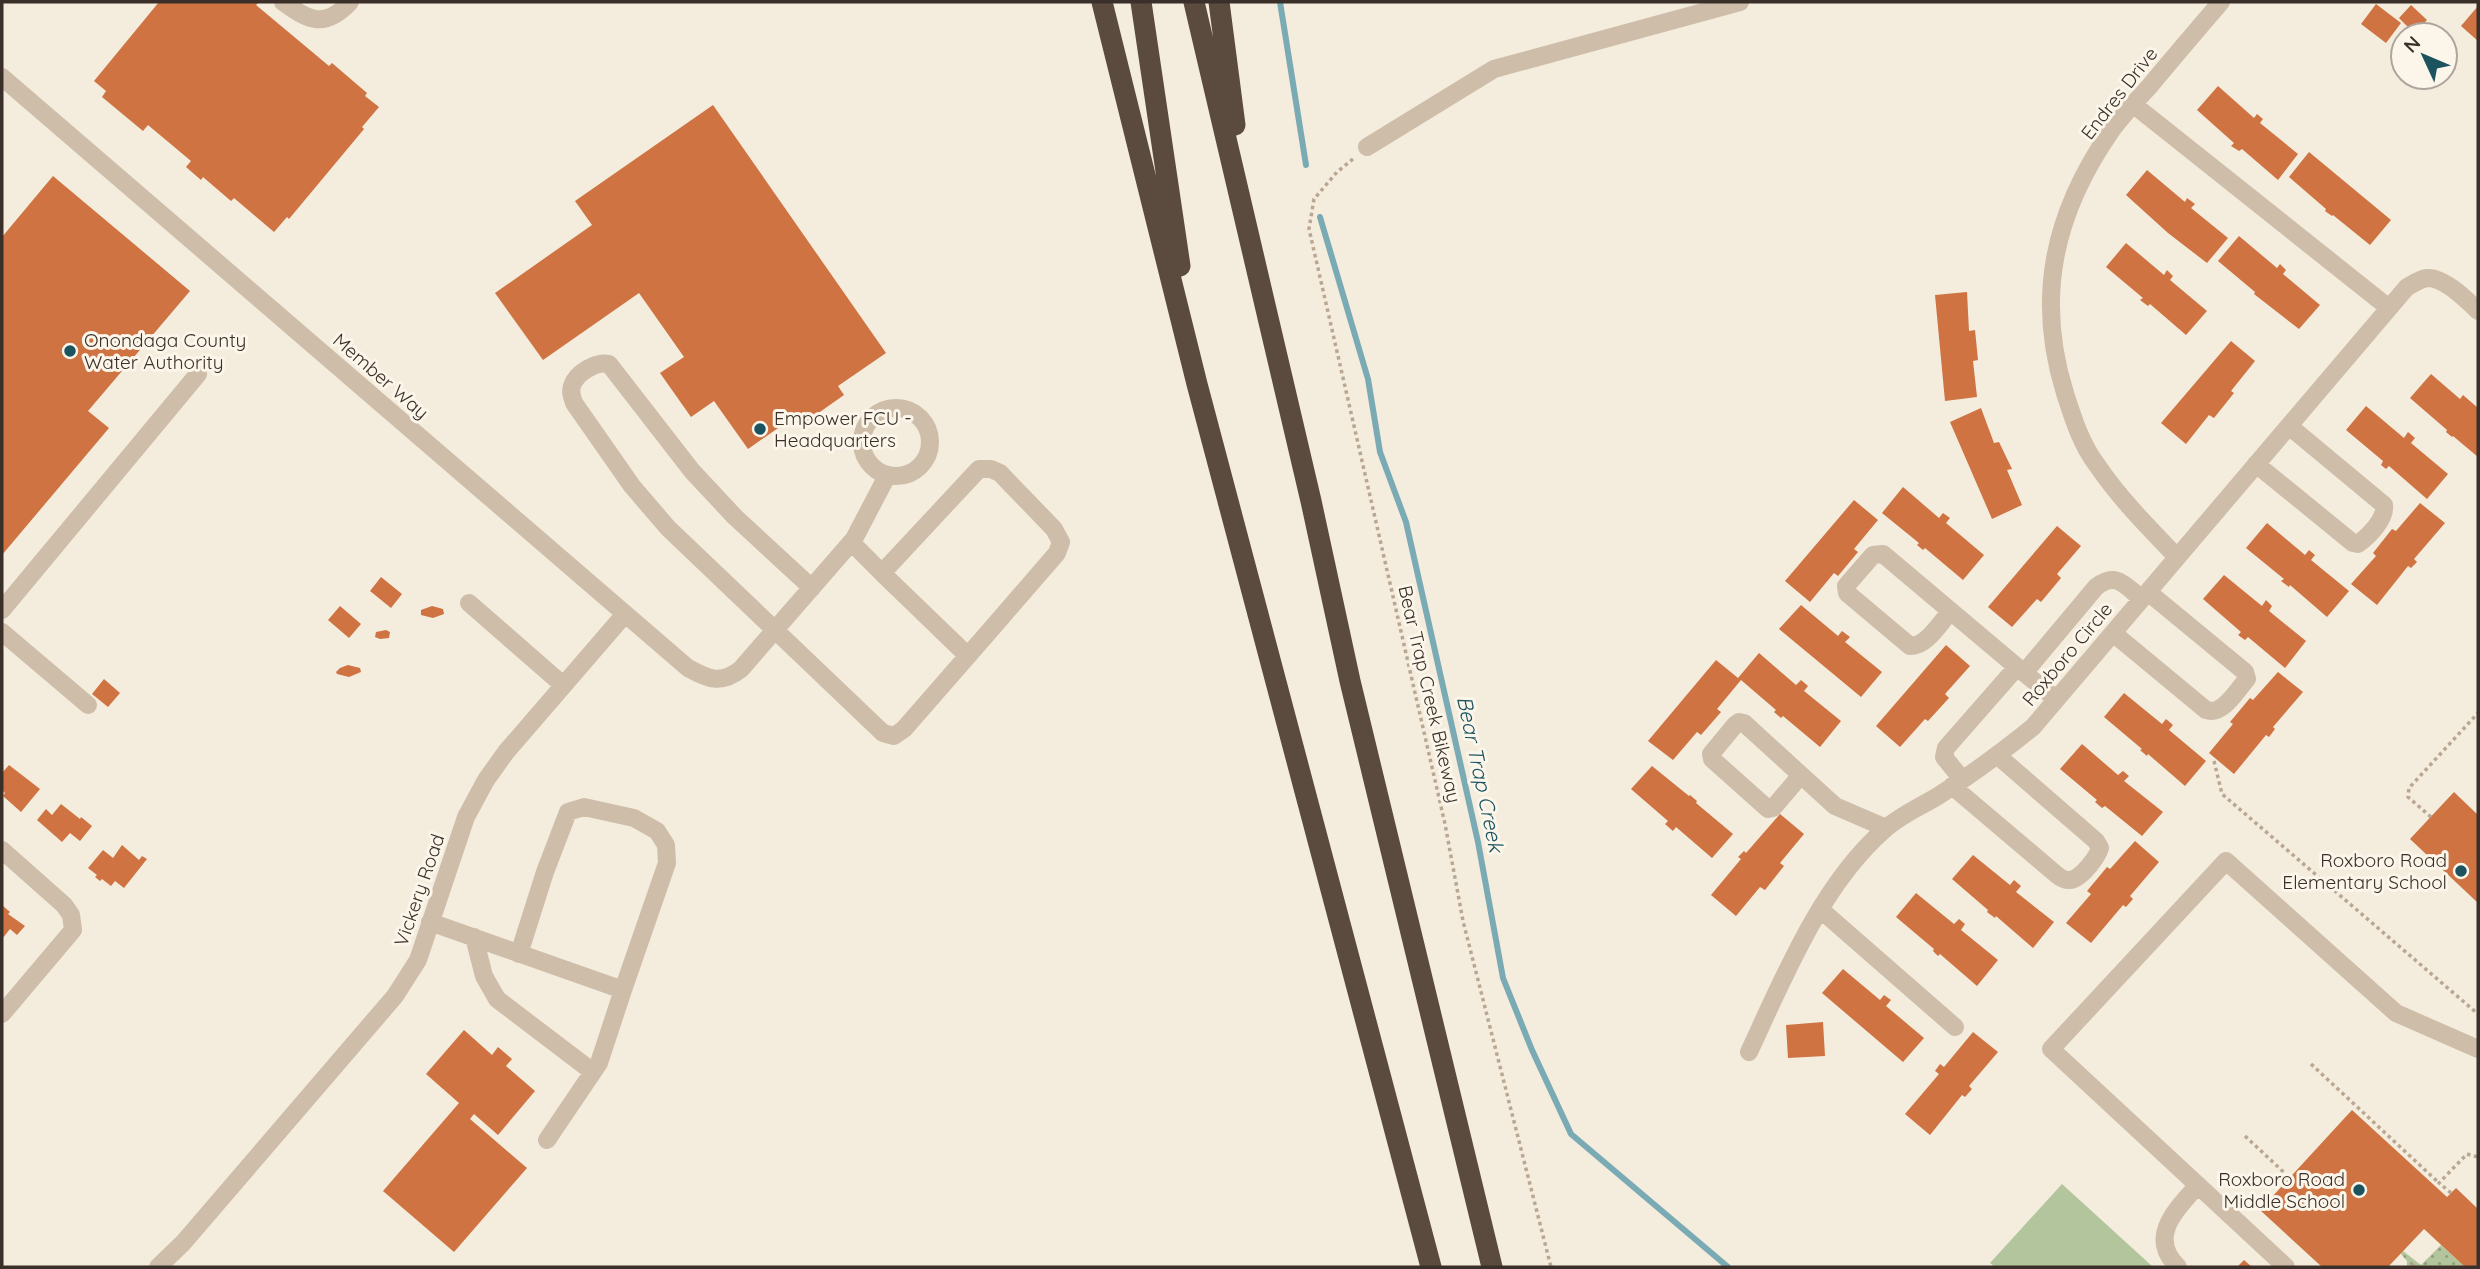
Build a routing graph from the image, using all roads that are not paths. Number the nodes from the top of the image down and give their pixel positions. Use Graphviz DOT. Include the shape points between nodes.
graph roads {
  1 [pos="283,2"];
  2 [pos="350,2"];
  3 [pos="1102,2"];
  4 [pos="1141,2"];
  5 [pos="1194,2"];
  6 [pos="1219,2"];
  7 [pos="1740,2"];
  8 [pos="2221,2"];
  9 [pos="2,76"];
  10 [pos="2134,105"];
  11 [pos="1367,148"];
  12 [pos="1249,238"];
  13 [pos="2389,309"];
  14 [pos="2478,310"];
  15 [pos="198,374"];
  16 [pos="1197,384"];
  17 [pos="2289,426"];
  18 [pos="2256,464"];
  19 [pos="887,476"];
  20 [pos="851,542"];
  21 [pos="2177,557"];
  22 [pos="882,573"];
  23 [pos="812,588"];
  24 [pos="2145,596"];
  25 [pos="469,603"];
  26 [pos="2,610"];
  27 [pos="1951,611"];
  28 [pos="625,614"];
  29 [pos="776,630"];
  30 [pos="2,632"];
  31 [pos="2113,633"];
  32 [pos="968,656"];
  33 [pos="2021,670"];
  34 [pos="563,685"];
  35 [pos="2056,699"];
  36 [pos="88,705"];
  37 [pos="1997,756"];
  38 [pos="1801,775"];
  39 [pos="1956,782"];
  40 [pos="1886,828"];
  41 [pos="2,850"];
  42 [pos="1821,911"];
  43 [pos="430,922"];
  44 [pos="474,937"];
  45 [pos="519,954"];
  46 [pos="623,990"];
  47 [pos="2,1014"];
  48 [pos="1955,1027"];
  49 [pos="2478,1049"];
  50 [pos="1749,1052"];
  51 [pos="593,1072"];
  52 [pos="547,1140"];
  53 [pos="2198,1185"];
  54 [pos="158,1267"];
  55 [pos="1431,1267"];
  56 [pos="1492,1267"];
  57 [pos="2178,1267"];
  58 [pos="2286,1267"];
  1 -- 2 [label="street" via="302,16 320,20 334,16"];
  3 -- 16 [label="highway"];
  4 -- 16 [label="highway"];
  5 -- 12 [label="highway"];
  6 -- 12 [label="highway"];
  7 -- 11 [label="street" via="1494,69"];
  8 -- 10 [label="street, Endres Drive"];
  9 -- 28 [label="street, Member Way"];
  10 -- 13 [label="street"];
  10 -- 21 [label="street, Endres Drive" via="2082,177 2061,227 2054,254 2051,319 2056,364 2074,424 2095,464"];
  12 -- 56 [label="highway" via="1356,708"];
  13 -- 14 [label="street, Roxboro Circle" via="2407,287 2425,278 2453,288"];
  13 -- 17 [label="street, Roxboro Circle"];
  15 -- 26 [label="street"];
  16 -- 55 [label="highway"];
  17 -- 18 [label="street, Roxboro Circle"];
  17 -- 18 [label="street" via="2384,505 2383,516 2363,541 2353,543"];
  18 -- 21 [label="street, Roxboro Circle"];
  19 -- 20 [label="street"];
  20 -- 22 [label="street"];
  20 -- 23 [label="street"];
  21 -- 24 [label="street, Roxboro Circle"];
  22 -- 32 [label="street"];
  22 -- 32 [label="street" via="979,470 1000,473 1061,542 1058,553"];
  23 -- 29 [label="street"];
  23 -- 29 [label="street" via="692,471 609,364 597,363 578,376 570,393 574,403 632,486 668,528"];
  24 -- 31 [label="street, Roxboro Circle"];
  24 -- 31 [label="street" via="2245,672 2247,678 2220,710 2206,710"];
  24 -- 33 [label="street" via="2117,580 2106,580"];
  25 -- 34 [label="street"];
  27 -- 27 [label="street" via="1883,554 1874,555 1846,586 1847,593 1909,646 1923,643"];
  27 -- 33 [label="street"];
  28 -- 29 [label="street, Member Way" via="688,668 709,679 726,678 741,669"];
  28 -- 34 [label="street, Vickery Road"];
  29 -- 32 [label="street" via="883,733 894,736"];
  30 -- 36 [label="street"];
  31 -- 35 [label="street, Roxboro Circle"];
  33 -- 35 [label="street"];
  33 -- 39 [label="street" via="1946,748 1944,757"];
  34 -- 43 [label="street, Vickery Road" via="486,780 466,817"];
  35 -- 37 [label="street, Roxboro Circle" via="2033,727"];
  37 -- 39 [label="street, Roxboro Circle"];
  37 -- 39 [label="street" via="2096,841 2098,856 2074,879 2057,875"];
  38 -- 38 [label="street" via="1744,723 1735,725 1711,754 1768,809"];
  38 -- 40 [label="street" via="1835,806"];
  39 -- 40 [label="street, Roxboro Circle"];
  40 -- 42 [label="street, Roxboro Circle" via="1863,850"];
  41 -- 47 [label="street" via="64,905 73,930"];
  42 -- 48 [label="street"];
  42 -- 50 [label="street, Roxboro Circle"];
  43 -- 44 [label="street"];
  43 -- 54 [label="street, Vickery Road" via="418,960 395,996"];
  44 -- 45 [label="street"];
  44 -- 51 [label="street" via="484,976 497,999"];
  45 -- 46 [label="street"];
  45 -- 46 [label="street" via="568,812 584,807 634,818 657,831 666,845 667,863"];
  46 -- 51 [label="street"];
  49 -- 53 [label="street" via="2396,1013 2226,861 2051,1049"];
  51 -- 52 [label="street"];
  53 -- 57 [label="street" via="2168,1224 2164,1237 2171,1261"];
  53 -- 58 [label="street"];
}
